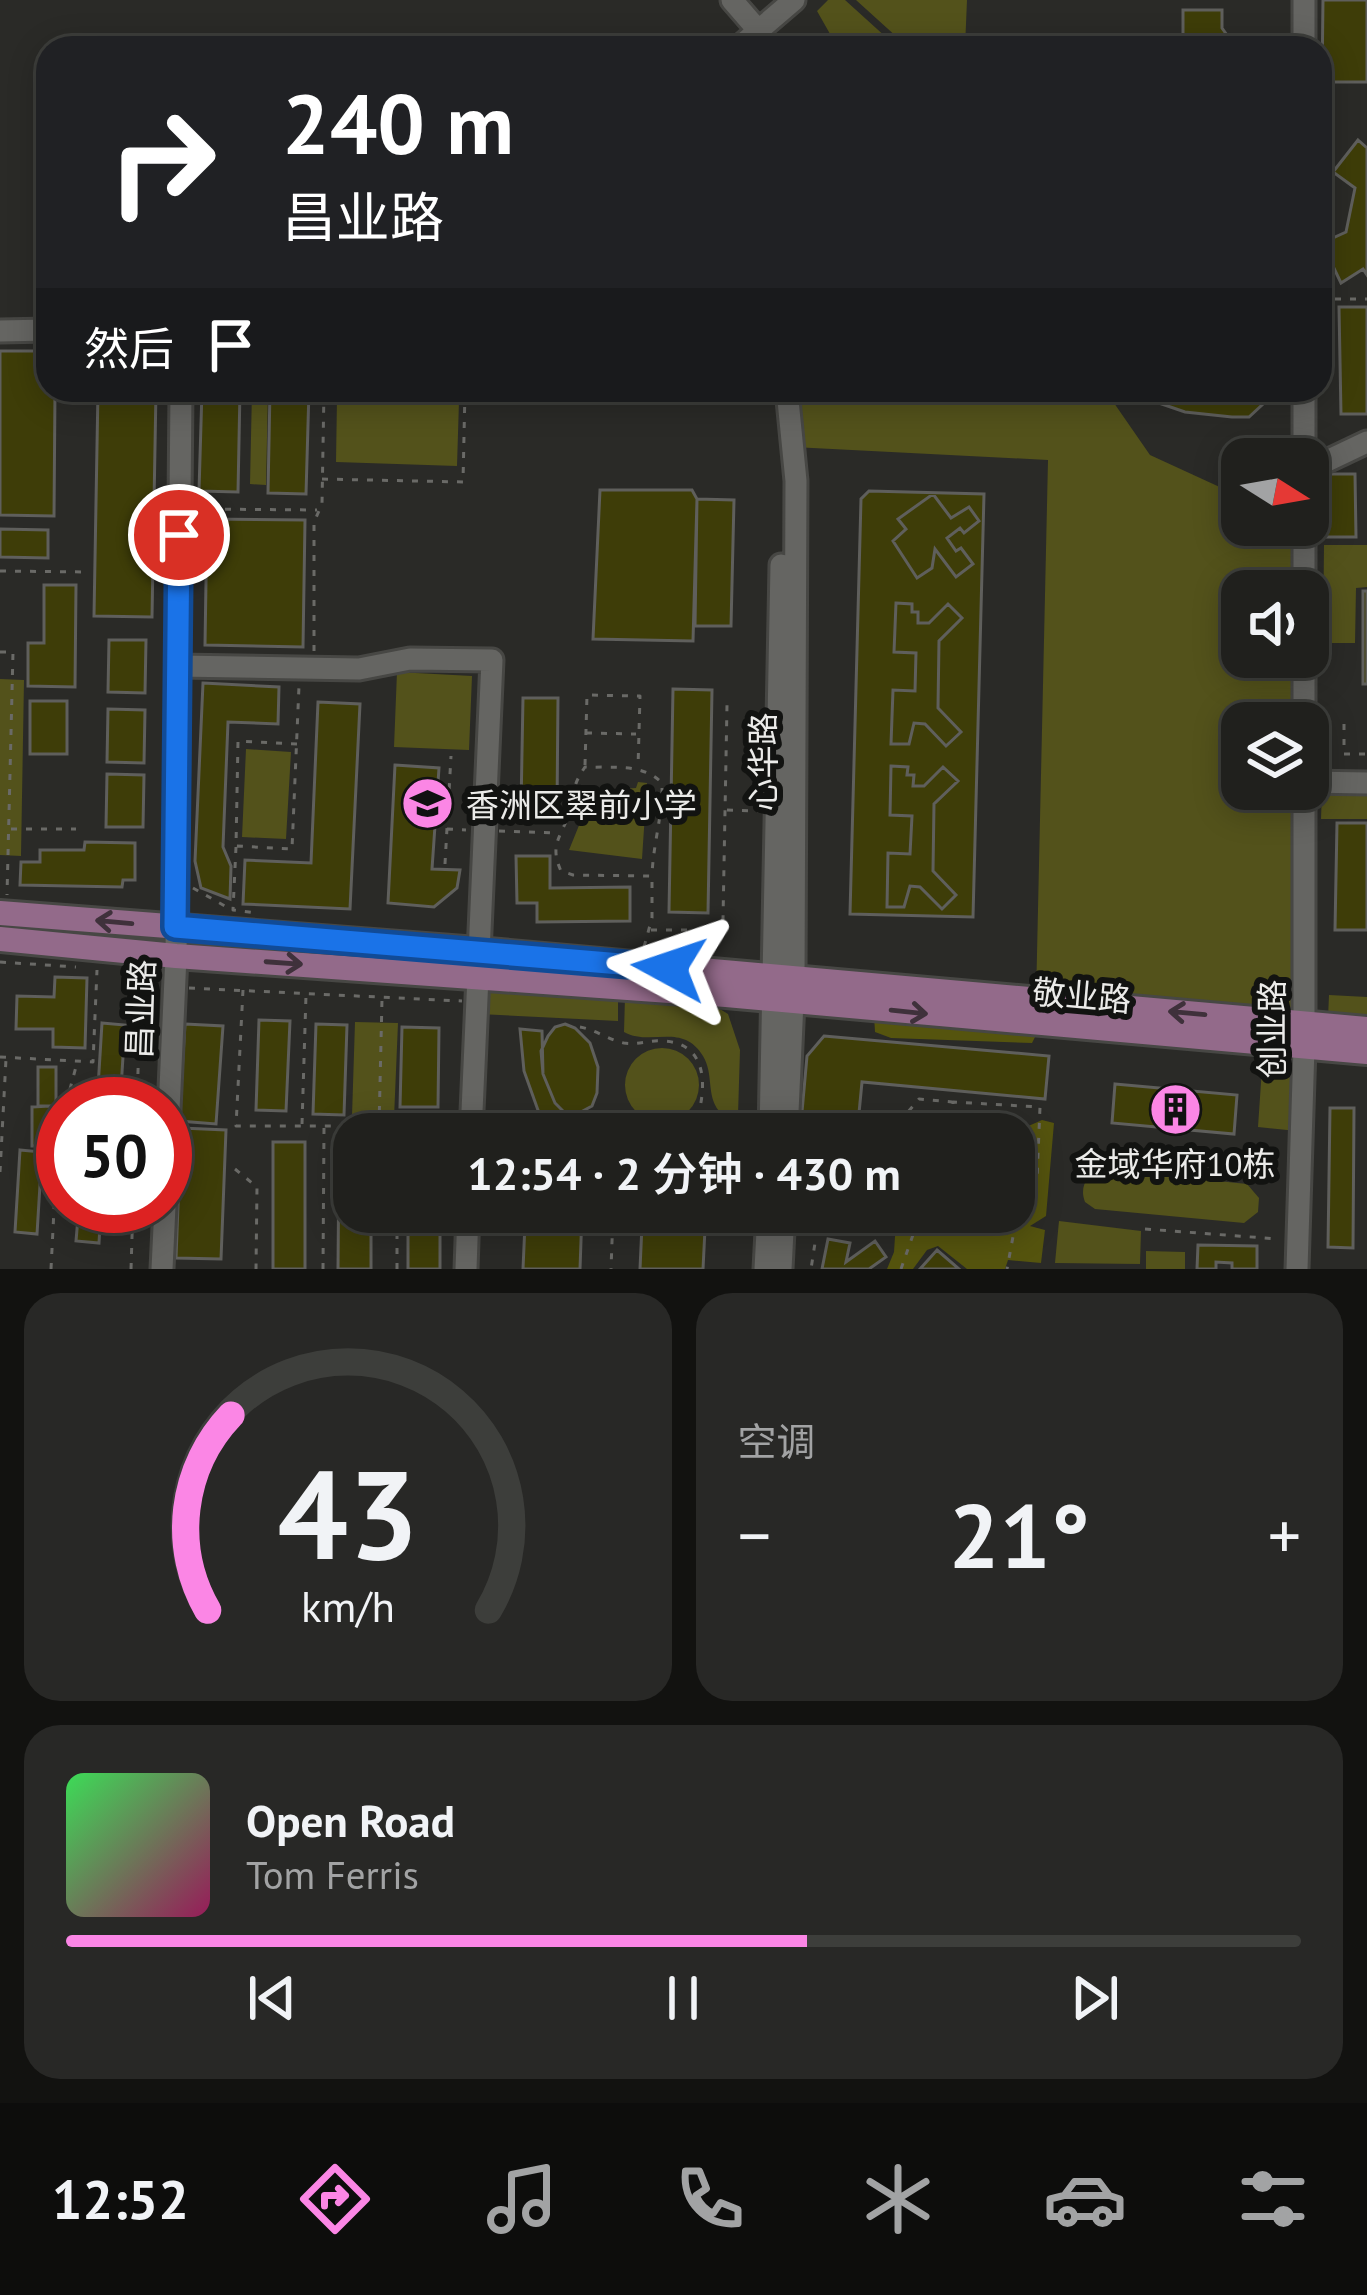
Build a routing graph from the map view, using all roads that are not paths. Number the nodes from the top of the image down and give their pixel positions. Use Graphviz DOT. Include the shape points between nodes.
graph roads {
  1 [pos="732,0"];
  2 [pos="794,0"];
  3 [pos="1304,0"];
  4 [pos="758,30"];
  5 [pos="751,36"];
  6 [pos="1304,36"];
  7 [pos="36,330"];
  8 [pos="0,331"];
  9 [pos="181,402"];
  10 [pos="786,402"];
  11 [pos="787,402"];
  12 [pos="1304,402"];
  13 [pos="1304,438"];
  14 [pos="1367,442"];
  15 [pos="1329,460"];
  16 [pos="178,666"];
  17 [pos="1367,783"];
  18 [pos="1329,784"];
  19 [pos="1306,810"];
  20 [pos="3,913"];
  21 [pos="175,927"];
  22 [pos="0,939"];
  23 [pos="478,950"];
  24 [pos="176,956"];
  25 [pos="476,989"];
  26 [pos="784,989"];
  27 [pos="1367,1028"];
  28 [pos="1304,1035"];
  29 [pos="1367,1052"];
  30 [pos="170,1077"];
  31 [pos="472,1113"];
  32 [pos="772,1113"];
  33 [pos="787,1113"];
  34 [pos="164,1233"];
  35 [pos="467,1233"];
  36 [pos="772,1233"];
  37 [pos="778,1233"];
  38 [pos="162,1269"];
  39 [pos="466,1269"];
  40 [pos="765,1269"];
  41 [pos="781,1269"];
  42 [pos="1298,1269"];
  1 -- 4 [label="street"];
  2 -- 4 [label="street"];
  3 -- 6 [label="street"];
  4 -- 5 [label="street"];
  7 -- 8 [label="street"];
  9 -- 16 [label="street, 昌业路"];
  10 -- 26 [label="street, 心华路" via="777,812"];
  11 -- 26 [label="street, 心华路" via="796,482"];
  12 -- 13 [label="street"];
  14 -- 15 [label="street"];
  16 -- 21 [label="street, 昌业路"];
  16 -- 23 [label="street" via="307,662 359,669 410,659 492,660"];
  17 -- 18 [label="street"];
  19 -- 28 [label="street, 创业路"];
  21 -- 20 [label="main road, 敬业路, one-way"];
  21 -- 23 [label="main road, 敬业路"];
  21 -- 24 [label="street, 昌业路"];
  22 -- 24 [label="main road, 敬业路"];
  23 -- 25 [label="street"];
  23 -- 26 [label="main road, 敬业路"];
  24 -- 25 [label="main road, 敬业路, one-way"];
  24 -- 30 [label="street, 昌业路"];
  25 -- 26 [label="main road, 敬业路"];
  25 -- 31 [label="street"];
  26 -- 28 [label="main road, 敬业路"];
  26 -- 32 [label="street, 心华路"];
  26 -- 33 [label="street, 心华路"];
  27 -- 28 [label="main road, 敬业路"];
  28 -- 29 [label="main road, 敬业路"];
  28 -- 42 [label="street, 创业路"];
  34 -- 38 [label="street, 昌业路"];
  35 -- 39 [label="street"];
  36 -- 40 [label="street"];
  37 -- 41 [label="street"];
}
